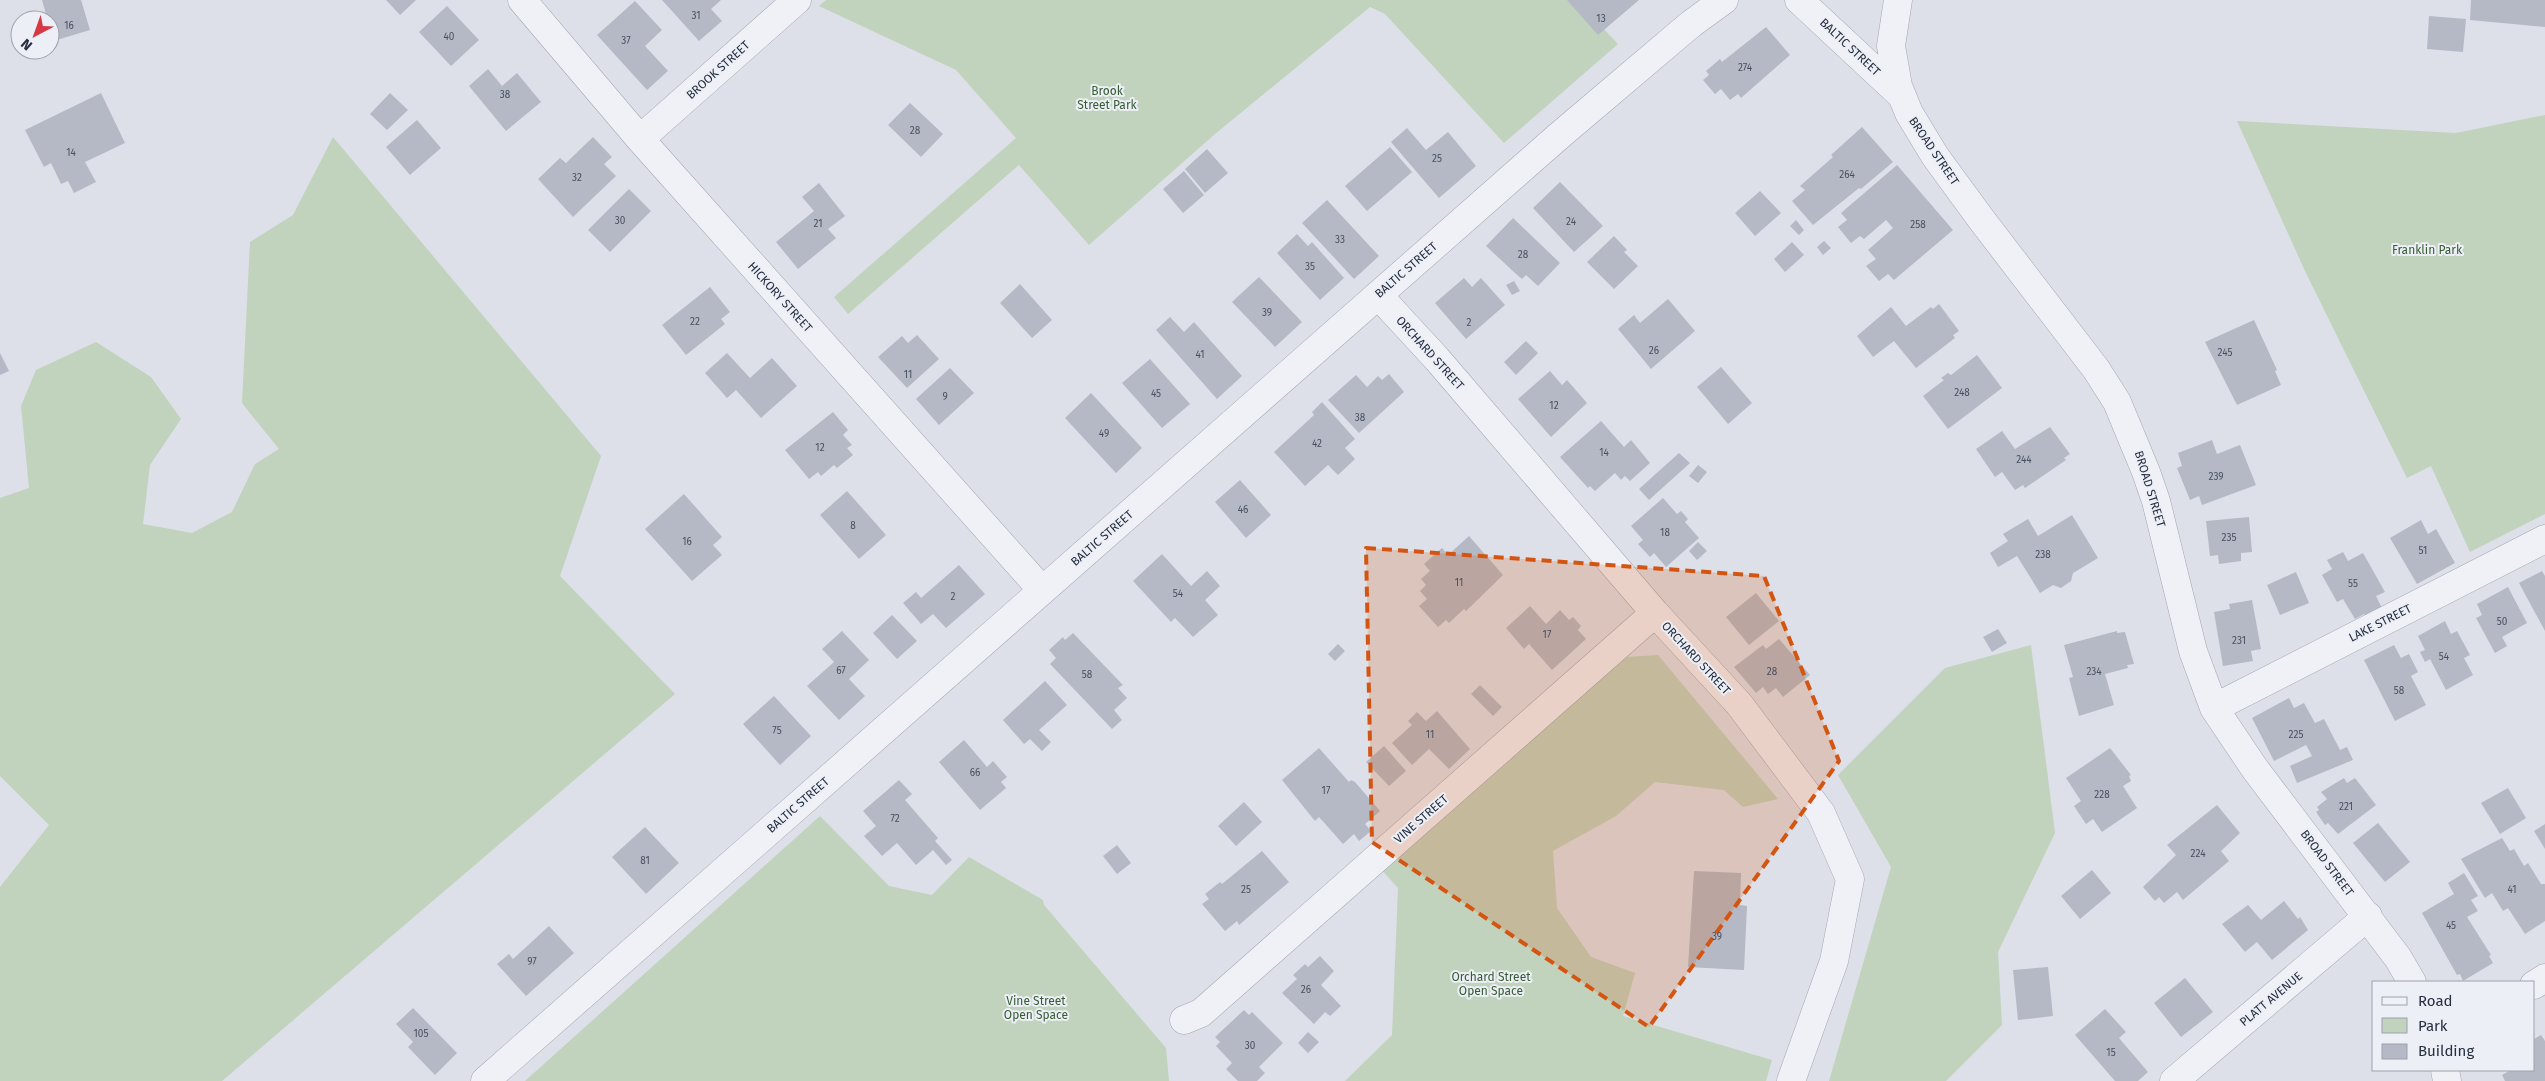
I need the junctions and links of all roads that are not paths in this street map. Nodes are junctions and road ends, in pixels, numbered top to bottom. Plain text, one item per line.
1 (522, 0) edge
2 (797, 0) edge
3 (1724, 0) edge
4 (1799, 0) edge
5 (1898, 0) edge
6 (1901, 95) junction
7 (640, 139) junction
8 (1378, 295) junction
9 (2545, 539) edge
10 (1042, 590) junction
11 (1656, 613) junction
12 (2214, 708) junction
13 (2368, 916) junction
14 (2411, 981) edge
15 (1184, 1020) dead end
16 (485, 1081) edge
17 (1791, 1081) edge
18 (2174, 1081) edge

1 - 7 street, HICKORY STREET
2 - 7 street, BROOK STREET
3 - 8 street, BALTIC STREET
4 - 6 street, BALTIC STREET
5 - 6 street, BROAD STREET
6 - 12 street, BROAD STREET
7 - 10 street, HICKORY STREET
8 - 10 street, BALTIC STREET
8 - 11 street, ORCHARD STREET
9 - 12 street, LAKE STREET
10 - 16 street, BALTIC STREET
11 - 15 street, VINE STREET
11 - 17 street, ORCHARD STREET
12 - 13 street, BROAD STREET
13 - 14 street, BROAD STREET
13 - 18 street, PLATT AVENUE

